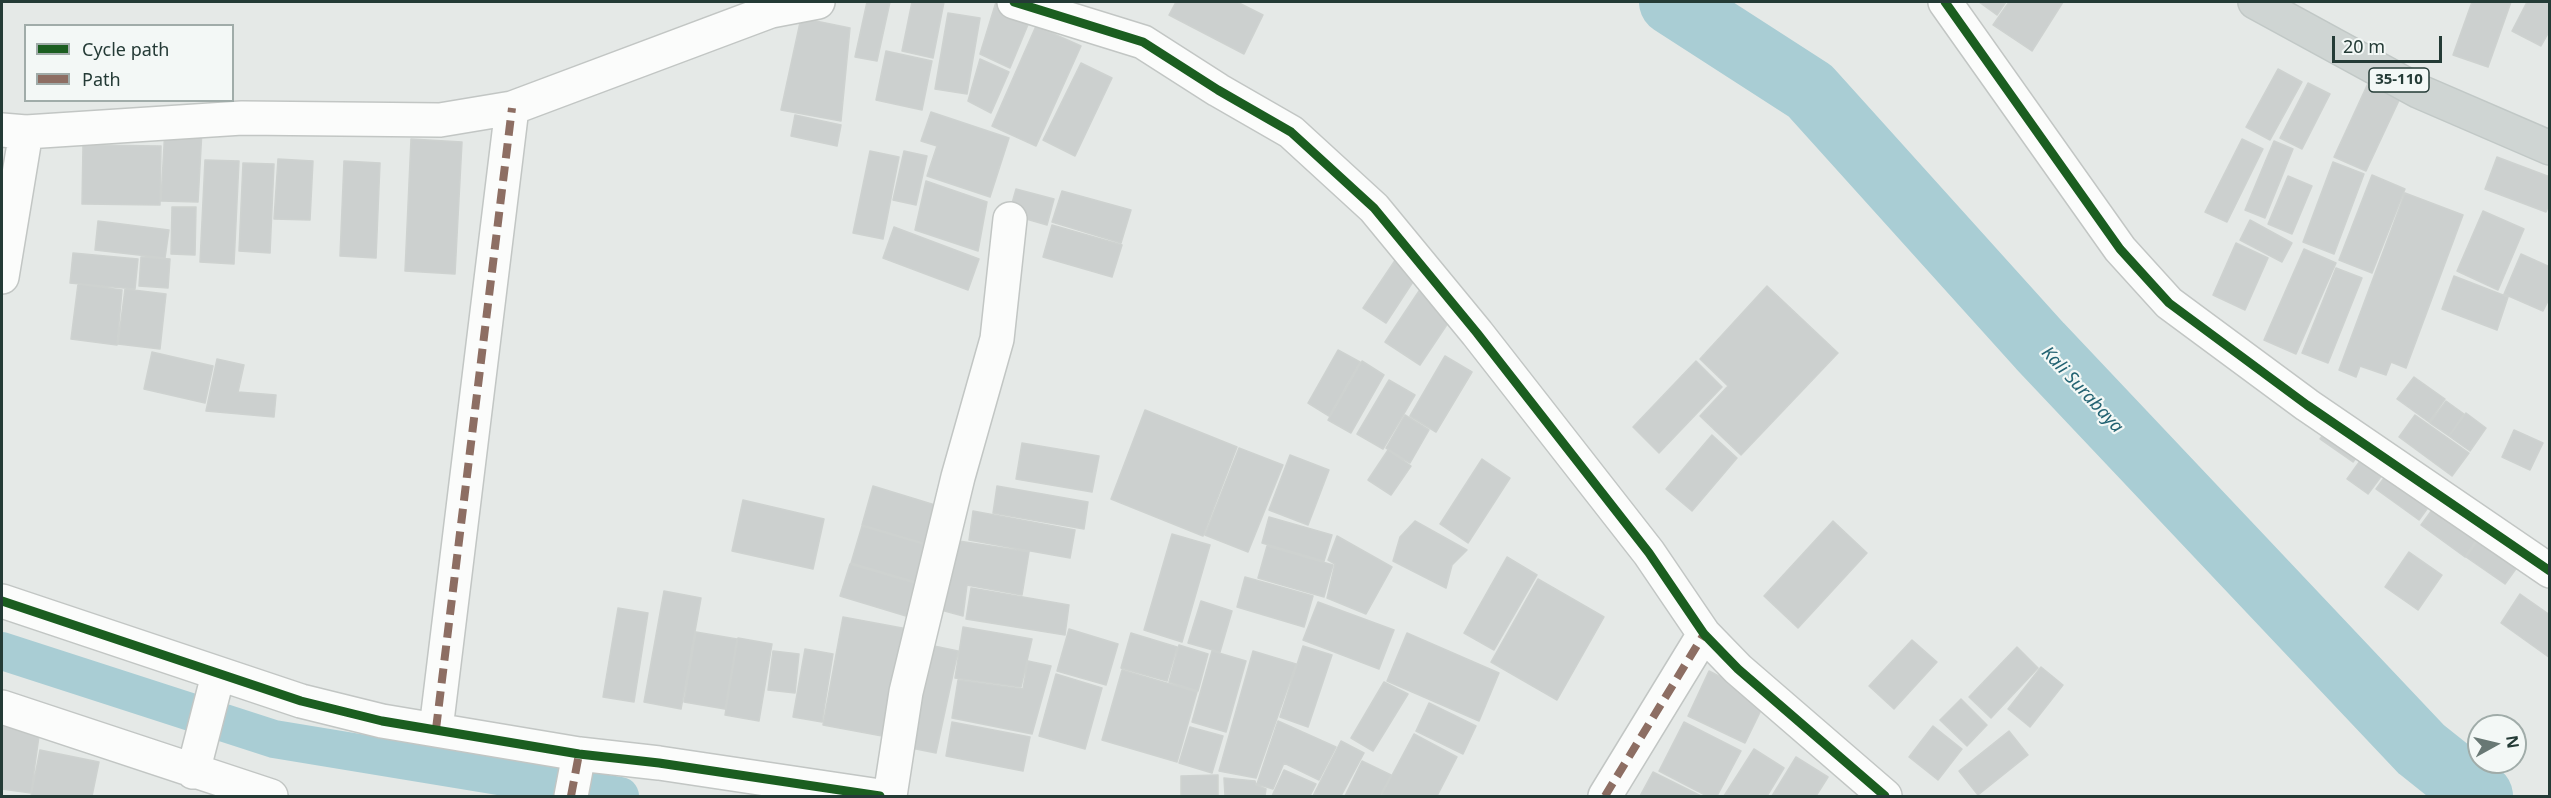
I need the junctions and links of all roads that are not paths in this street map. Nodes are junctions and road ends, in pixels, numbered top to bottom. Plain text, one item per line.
1 (818, 2) edge
2 (1014, 2) edge
3 (1945, 2) edge
4 (2255, 2) edge
5 (512, 108) junction
6 (14, 131) edge
7 (2550, 148) edge
8 (1010, 219) dead end
9 (2, 277) edge
10 (2550, 571) edge
11 (2, 601) edge
12 (1704, 634) junction
13 (217, 680) junction
14 (2, 707) edge
15 (436, 729) junction
16 (197, 758) junction
17 (575, 774) edge
18 (262, 796) edge
19 (880, 796) edge
20 (890, 796) edge
21 (1605, 796) edge
22 (1885, 796) edge

1 - 5 street
2 - 12 street
3 - 10 street
4 - 7 main road, 35-110
5 - 6 street
5 - 15 street
6 - 9 street
8 - 20 street
11 - 13 street
12 - 21 street
12 - 22 street
13 - 15 street
13 - 16 street
14 - 16 street
15 - 17 street
16 - 18 street
17 - 19 street

